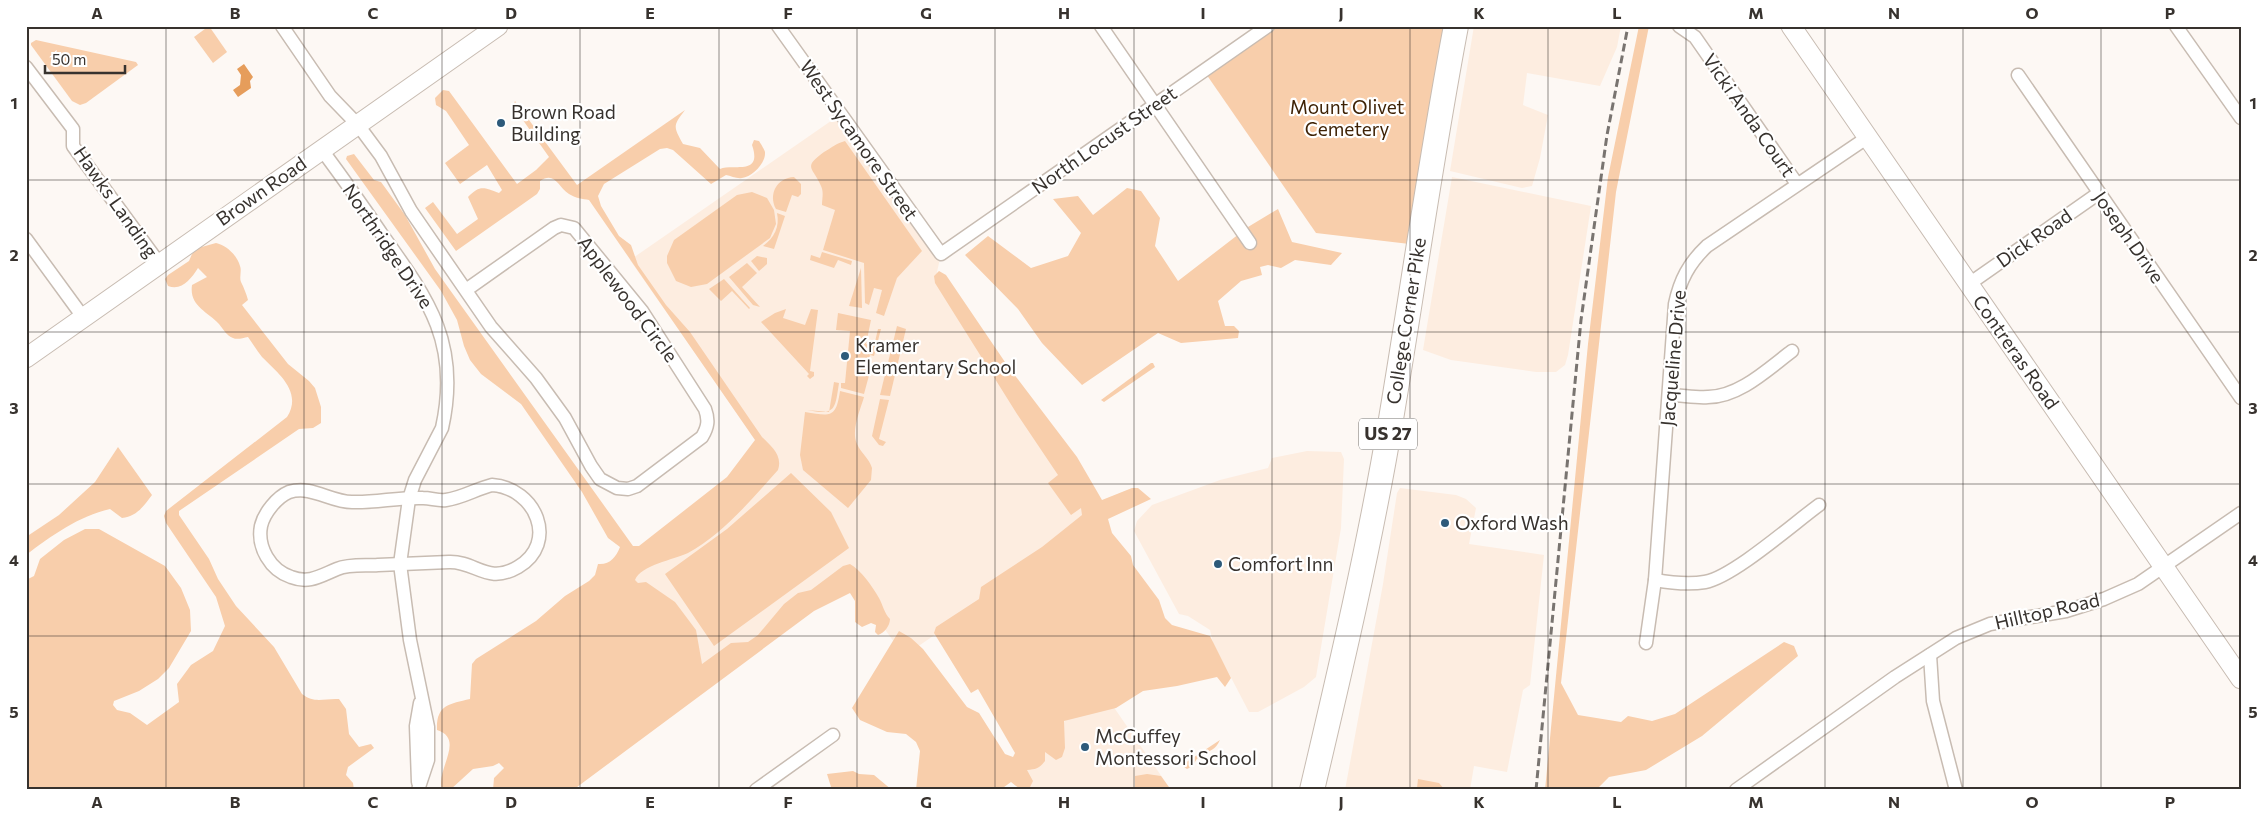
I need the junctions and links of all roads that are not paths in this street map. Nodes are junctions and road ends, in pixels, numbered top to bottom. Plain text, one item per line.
1 (282, 26) edge
2 (498, 26) edge
3 (1100, 26) edge
4 (1268, 26) edge
5 (1456, 26) edge
6 (1679, 26) edge
7 (1791, 26) edge
8 (2176, 26) edge
9 (780, 27) edge
10 (26, 66) edge
11 (2018, 75) dead end
12 (1155, 104) junction
13 (2241, 118) edge
14 (358, 125) junction
15 (1868, 137) junction
16 (322, 150) junction
17 (1797, 184) junction
18 (2099, 193) junction
19 (26, 239) edge
20 (1250, 243) dead end
21 (940, 254) joint
22 (159, 263) junction
23 (1969, 284) junction
24 (466, 290) junction
25 (83, 317) junction
26 (1792, 351) dead end
27 (26, 358) edge
28 (1669, 395) junction
29 (2241, 398) edge
30 (409, 499) junction
31 (1819, 505) dead end
32 (2241, 512) edge
33 (400, 564) junction
34 (2164, 566) junction
35 (1655, 580) junction
36 (1646, 643) dead end
37 (1930, 655) junction
38 (2241, 679) edge
39 (833, 735) dead end
40 (419, 788) edge
41 (756, 790) edge
42 (1312, 790) edge
43 (1736, 790) edge
44 (1956, 790) edge

1 - 14 street
2 - 14 street, Brown Road
3 - 12 street
4 - 12 street, North Locust Street
5 - 42 highway, College Corner Pike / US 27
6 - 17 street, Vicki Anda Court
7 - 15 street, Contreras Road
8 - 13 street
9 - 21 street, West Sycamore Street
10 - 22 street, Hawks Landing
11 - 18 street, Joseph Drive
12 - 20 street
12 - 21 street, North Locust Street
14 - 16 street, Brown Road
14 - 24 street, Applewood Circle
15 - 17 street, Jacqueline Drive
15 - 23 street, Contreras Road
16 - 22 street, Brown Road
16 - 30 street, Northridge Drive
17 - 28 street, Jacqueline Drive
18 - 23 street, Dick Road
18 - 29 street, Joseph Drive
19 - 25 street
22 - 25 street, Brown Road
23 - 34 street, Contreras Road
24 - 24 street, Applewood Circle
25 - 27 street, Brown Road
26 - 28 street
28 - 35 street, Jacqueline Drive
30 - 33 street, Northridge Drive
30 - 33 street
30 - 33 street
31 - 35 street
32 - 34 street, Hilltop Road
33 - 40 street, Northridge Drive
34 - 37 street, Hilltop Road
34 - 38 street, Contreras Road
35 - 36 street, Jacqueline Drive
37 - 43 street, Hilltop Road
37 - 44 street
39 - 41 street

